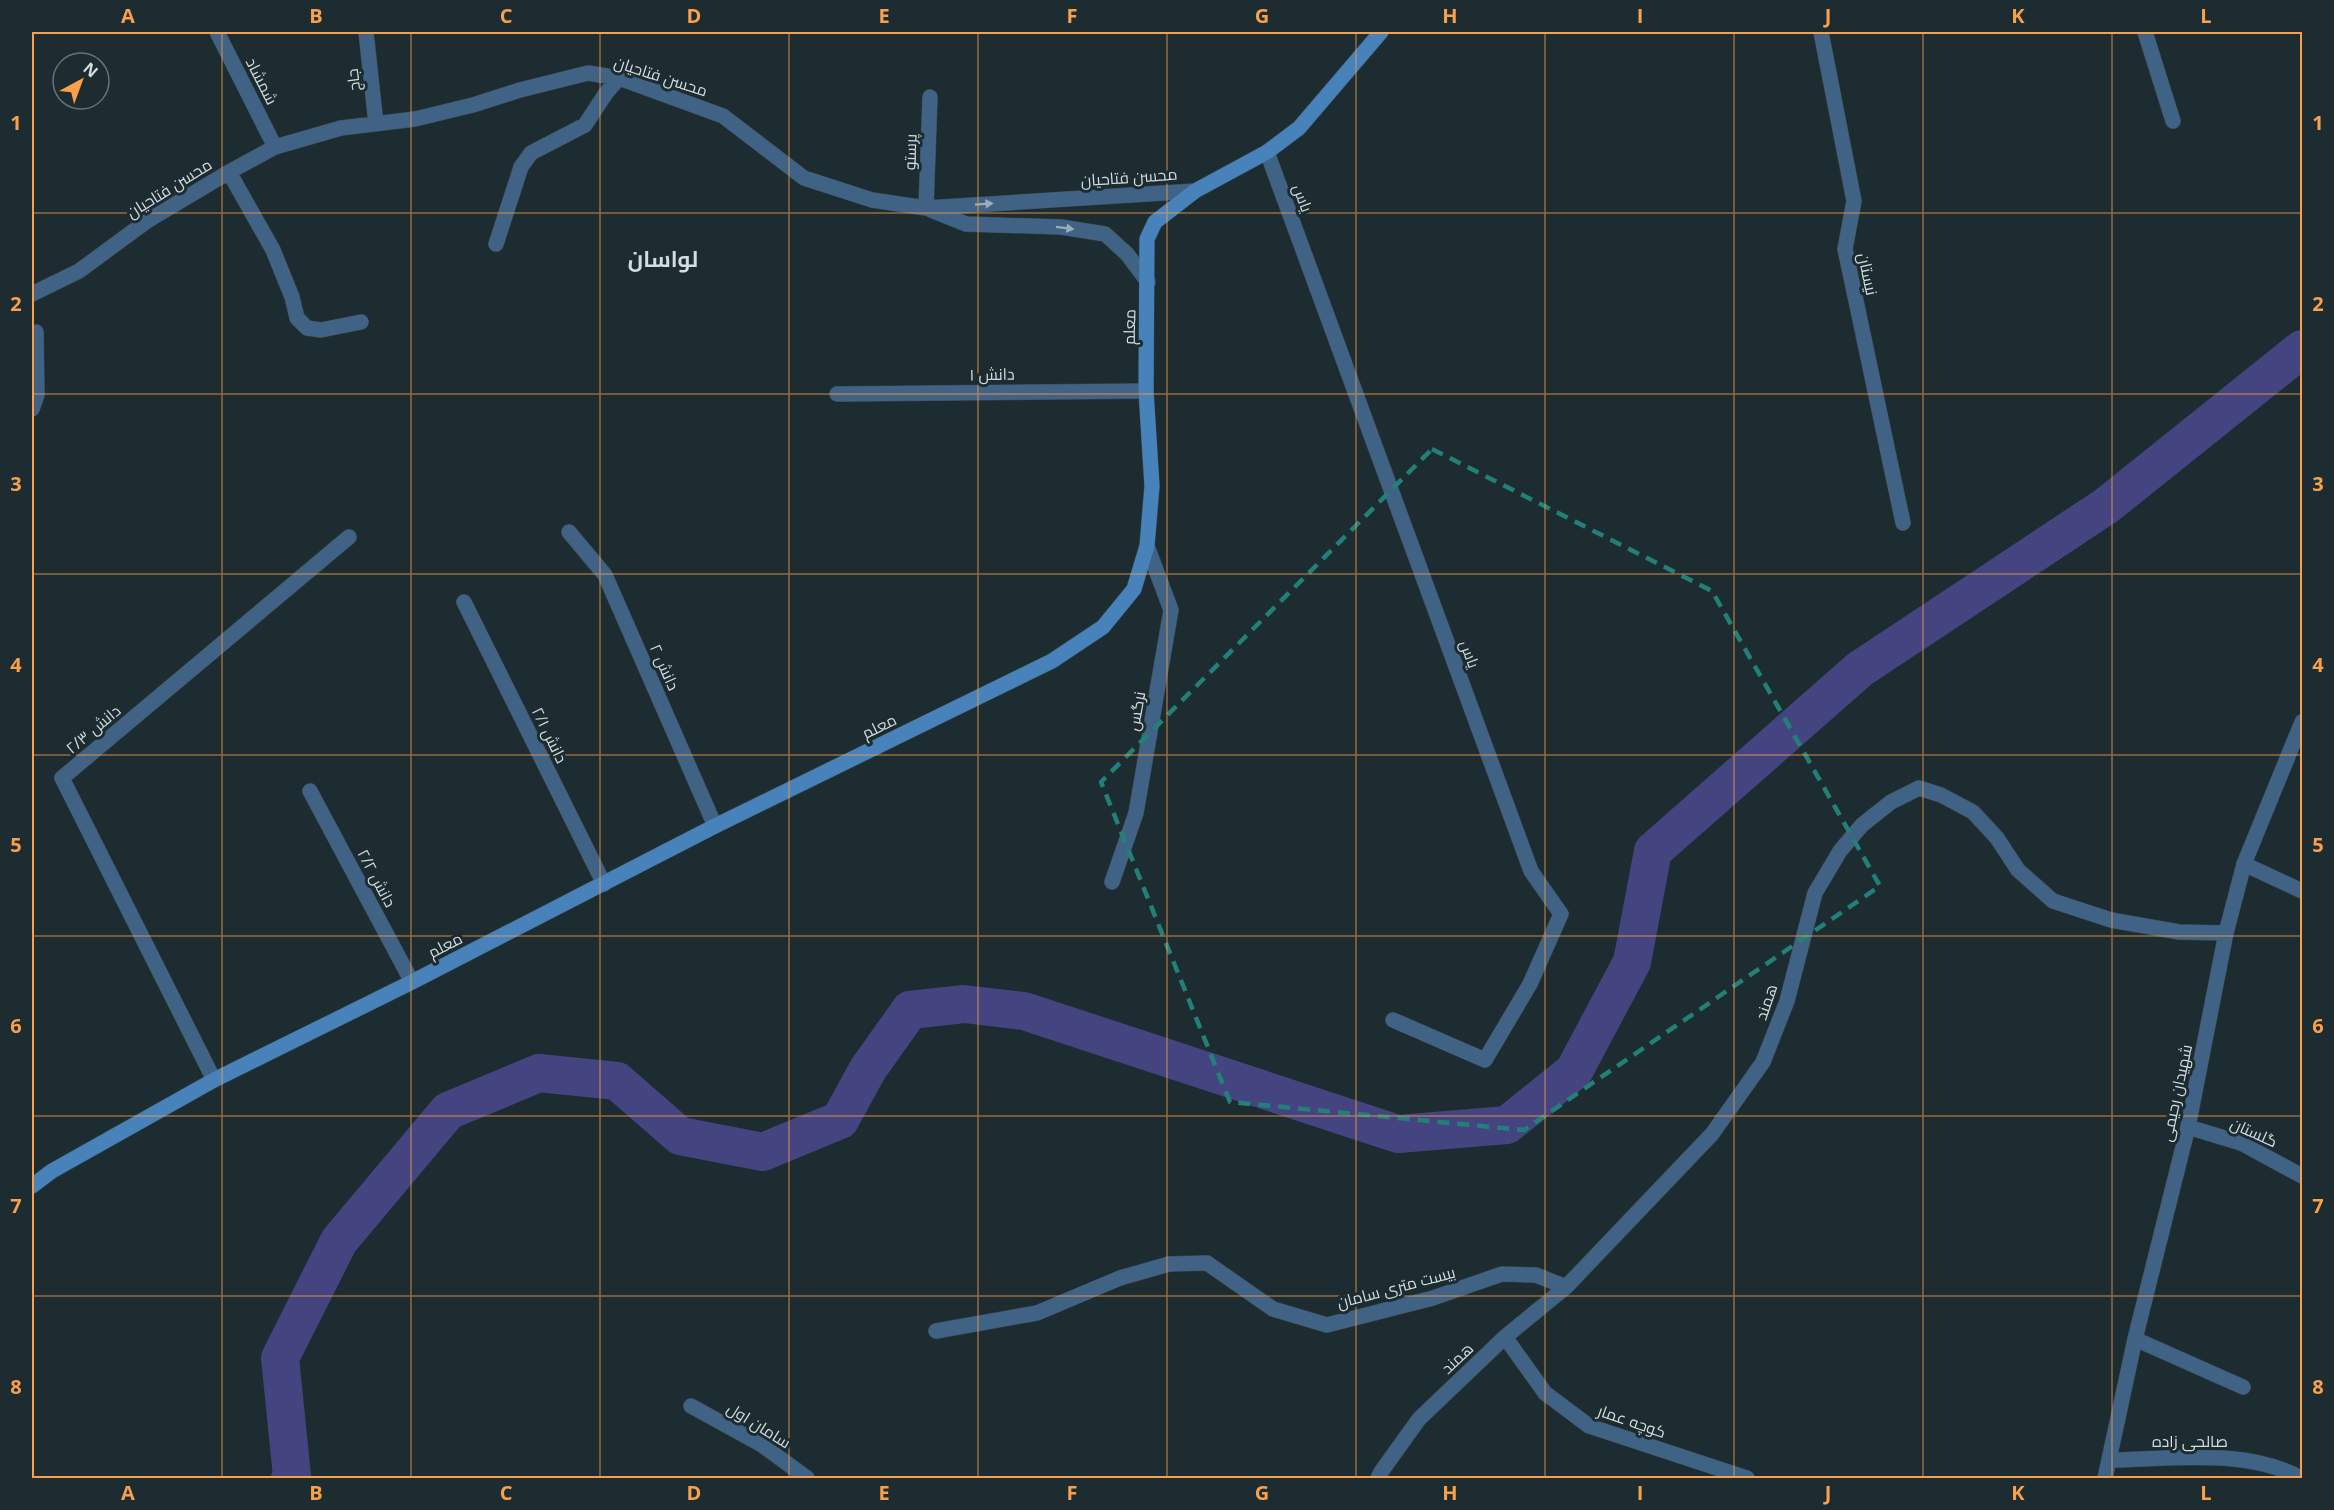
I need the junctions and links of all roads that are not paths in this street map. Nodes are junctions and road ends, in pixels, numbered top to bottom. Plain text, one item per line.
1 (217, 32) edge
2 (366, 32) edge
3 (1381, 32) edge
4 (1821, 32) edge
5 (2145, 32) edge
6 (619, 78) junction
7 (930, 98) dead end
8 (2173, 121) dead end
9 (376, 124) junction
10 (275, 147) junction
11 (1267, 152) junction
12 (229, 172) junction
13 (1195, 191) junction
14 (926, 208) junction
15 (496, 244) dead end
16 (1148, 282) junction
17 (32, 294) edge
18 (361, 322) dead end
19 (36, 332) dead end
20 (1146, 391) junction
21 (837, 394) dead end
22 (32, 410) edge
23 (1903, 523) dead end
24 (569, 532) dead end
25 (349, 537) dead end
26 (1147, 546) junction
27 (464, 602) dead end
28 (2302, 722) edge
29 (310, 791) dead end
30 (715, 826) junction
31 (2244, 864) junction
32 (1112, 882) dead end
33 (604, 884) junction
34 (2302, 891) edge
35 (2226, 933) junction
36 (412, 982) junction
37 (1393, 1020) dead end
38 (214, 1080) junction
39 (2188, 1127) junction
40 (2302, 1176) edge
41 (32, 1186) edge
42 (1566, 1287) junction
43 (936, 1331) dead end
44 (1505, 1337) junction
45 (2135, 1339) junction
46 (2243, 1387) dead end
47 (691, 1406) dead end
48 (2110, 1460) junction
49 (807, 1479) edge
50 (1378, 1479) edge
51 (1747, 1479) edge
52 (2105, 1479) edge
53 (2301, 1479) edge

1 - 10 street, شمشاد
2 - 9 street, جاج
3 - 11 main road, معلم
4 - 23 street, نیستان
5 - 8 street
6 - 9 street, محسن فتاحیان
6 - 14 street, محسن فتاحیان
6 - 15 street
7 - 14 street, پرستو
9 - 10 street, محسن فتاحیان
10 - 12 street, محسن فتاحیان
11 - 13 main road, معلم
11 - 37 street, یاس
12 - 17 street, محسن فتاحیان
12 - 18 street
14 -> 13 street, محسن فتاحیان
13 - 16 main road, معلم
14 -> 16 street
16 - 20 main road, معلم
19 - 22 street
20 - 21 street, دانش ۱
20 - 26 main road, معلم
24 - 30 street, دانش ۲
25 - 38 street, دانش ۲/۳
26 - 30 main road, معلم
26 - 32 street, نرگس
27 - 33 street, دانش ۲/۱
28 - 31 street, شهیدان رحیمی
29 - 36 street, دانش ۲/۲
30 - 33 main road, معلم
31 - 34 street
31 - 35 street, شهیدان رحیمی
33 - 36 main road, معلم
35 - 39 street, شهیدان رحیمی
35 - 42 street, همند
36 - 38 main road, معلم
38 - 41 main road, معلم
39 - 40 street, گلستان
39 - 45 street, شهیدان رحیمی
42 - 43 street, بیست متری سامان
42 - 44 street, همند
44 - 50 street, همند
44 - 51 street, کوچه عمار
45 - 46 street
45 - 48 street, شهیدان رحیمی
47 - 49 street, سامان اول
48 - 52 street, شهیدان رحیمی
48 - 53 street, صالحی زاده

